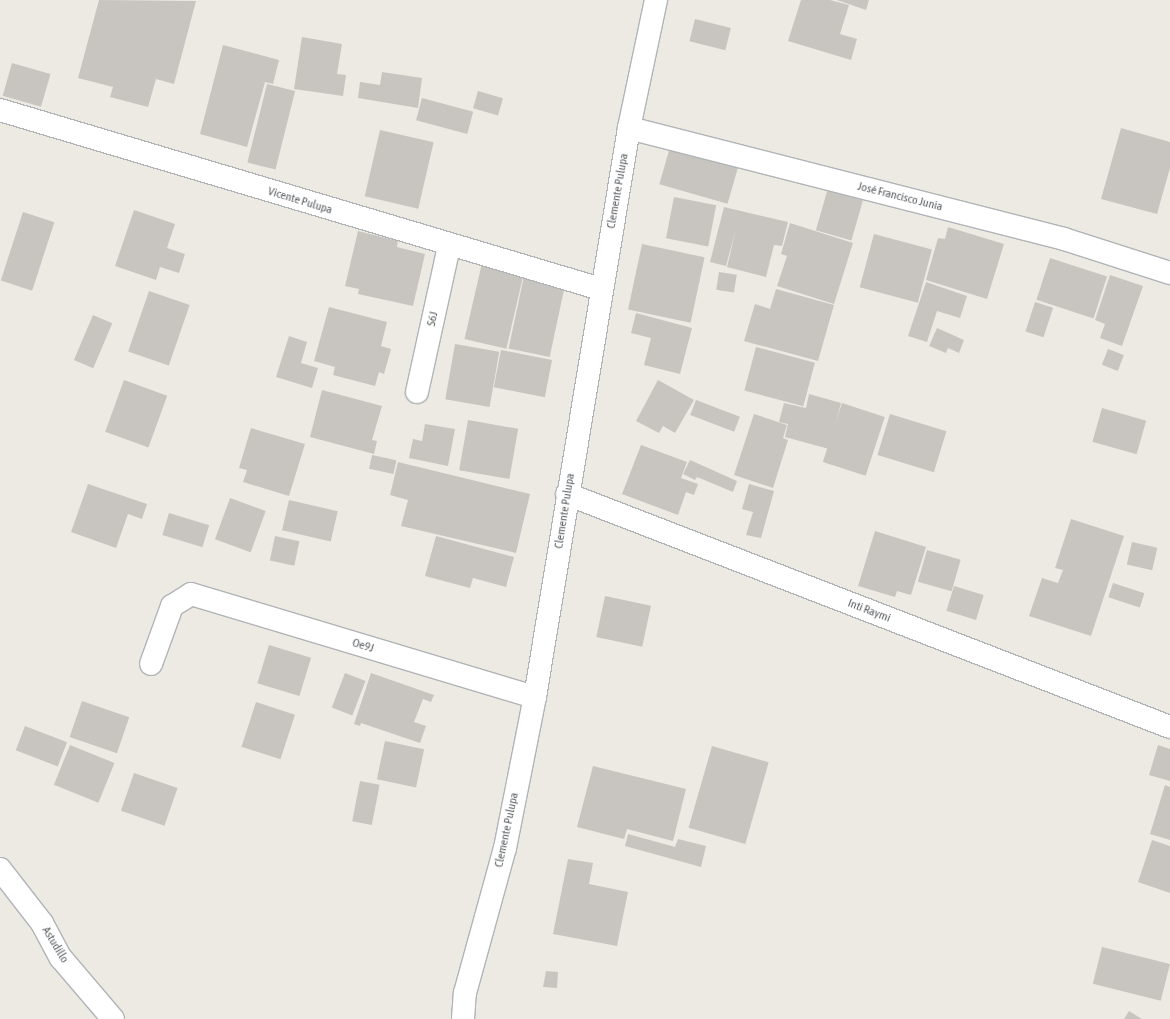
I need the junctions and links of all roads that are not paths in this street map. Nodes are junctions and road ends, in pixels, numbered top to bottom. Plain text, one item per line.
1 (656, 0) edge
2 (0, 110) edge
3 (629, 128) junction
4 (449, 246) junction
5 (1170, 273) edge
6 (601, 289) junction
7 (417, 392) dead end
8 (567, 494) junction
9 (151, 664) dead end
10 (535, 697) junction
11 (1170, 727) edge
12 (0, 869) edge
13 (113, 1019) edge
14 (463, 1019) edge

1 - 3 street, Clemente Pulupa
2 - 4 street, Vicente Pulupa
3 - 5 street, José Francisco Junia
3 - 6 street, Clemente Pulupa
4 - 6 street, Vicente Pulupa
4 - 7 street, S6J
6 - 8 street, Clemente Pulupa
8 - 10 street, Clemente Pulupa
8 - 11 street, Inti Raymi
9 - 10 street, Oe9J
10 - 14 street, Clemente Pulupa
12 - 13 street, Astudillo

